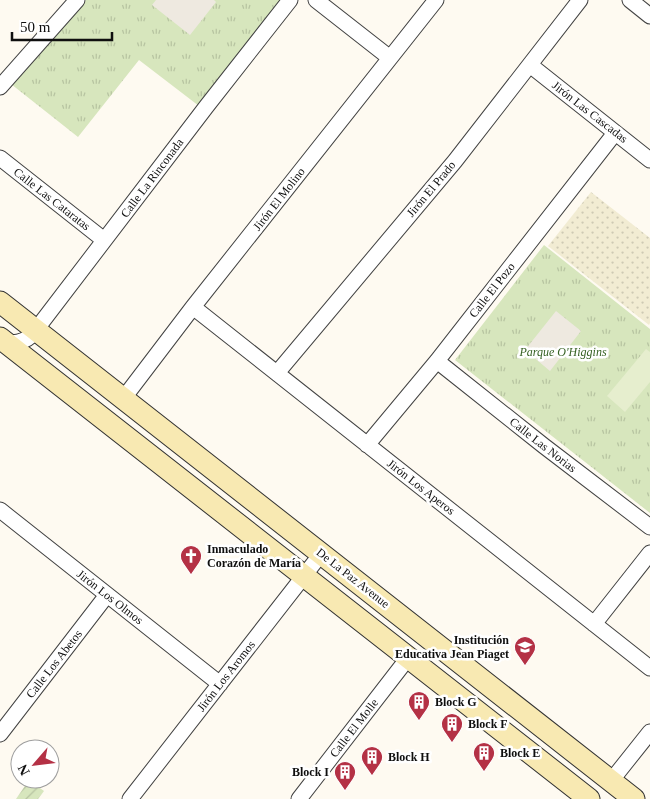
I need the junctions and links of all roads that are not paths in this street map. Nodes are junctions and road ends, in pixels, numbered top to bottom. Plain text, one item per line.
1 (77, 0) edge
2 (290, 0) edge
3 (316, 0) edge
4 (436, 0) edge
5 (580, 0) edge
6 (630, 0) edge
7 (650, 16) edge
8 (390, 58) junction
9 (530, 65) junction
10 (0, 87) edge
11 (615, 133) junction
12 (0, 158) edge
13 (650, 160) edge
14 (104, 240) junction
15 (1, 307) edge
16 (193, 307) junction
17 (35, 330) junction
18 (3, 340) edge
19 (437, 361) junction
20 (277, 373) junction
21 (123, 398) junction
22 (367, 445) junction
23 (2, 515) edge
24 (650, 527) edge
25 (650, 553) edge
26 (321, 554) junction
27 (304, 576) junction
28 (107, 595) junction
29 (594, 624) junction
30 (408, 658) junction
31 (650, 668) edge
32 (220, 684) junction
33 (650, 732) edge
34 (0, 734) edge
35 (611, 781) junction
36 (130, 799) edge
37 (299, 799) edge
38 (589, 799) edge
39 (634, 799) edge

1 - 10 street
2 - 14 street, Calle La Rinconada
3 - 8 street
4 - 8 street, Jirón El Molino
5 - 9 street, Jirón El Prado
6 - 7 street
8 - 16 street, Jirón El Molino
9 - 11 street, Jirón Las Cascadas
9 - 20 street, Jirón El Prado
11 - 13 street, Jirón Las Cascadas
11 - 19 street, Calle El Pozo
12 - 14 street, Calle Las Cataratas
14 - 17 street, Calle La Rinconada
15 - 17 street, De La Paz Avenue
16 - 20 street, Jirón Los Aperos
16 - 21 street, Jirón El Molino
17 - 18 street, Calle La Rinconada
17 - 21 street, De La Paz Avenue
18 - 27 street
19 - 22 street, Calle El Pozo
19 - 24 street, Calle Las Norias
20 - 22 street, Jirón Los Aperos
21 - 26 street, De La Paz Avenue
22 - 29 street, Jirón Los Aperos
23 - 28 street, Jirón Los Olmos
25 - 29 street
26 - 27 street, Jirón Los Aromos
26 - 35 street, De La Paz Avenue
27 - 30 street
27 - 32 street, Jirón Los Aromos
28 - 32 street, Jirón Los Olmos
28 - 34 street, Calle Los Abetos
29 - 31 street, Jirón Los Aperos
30 - 37 street, Calle El Molle
30 - 38 street
32 - 36 street, Jirón Los Aromos
33 - 35 street
35 - 39 street, De La Paz Avenue

